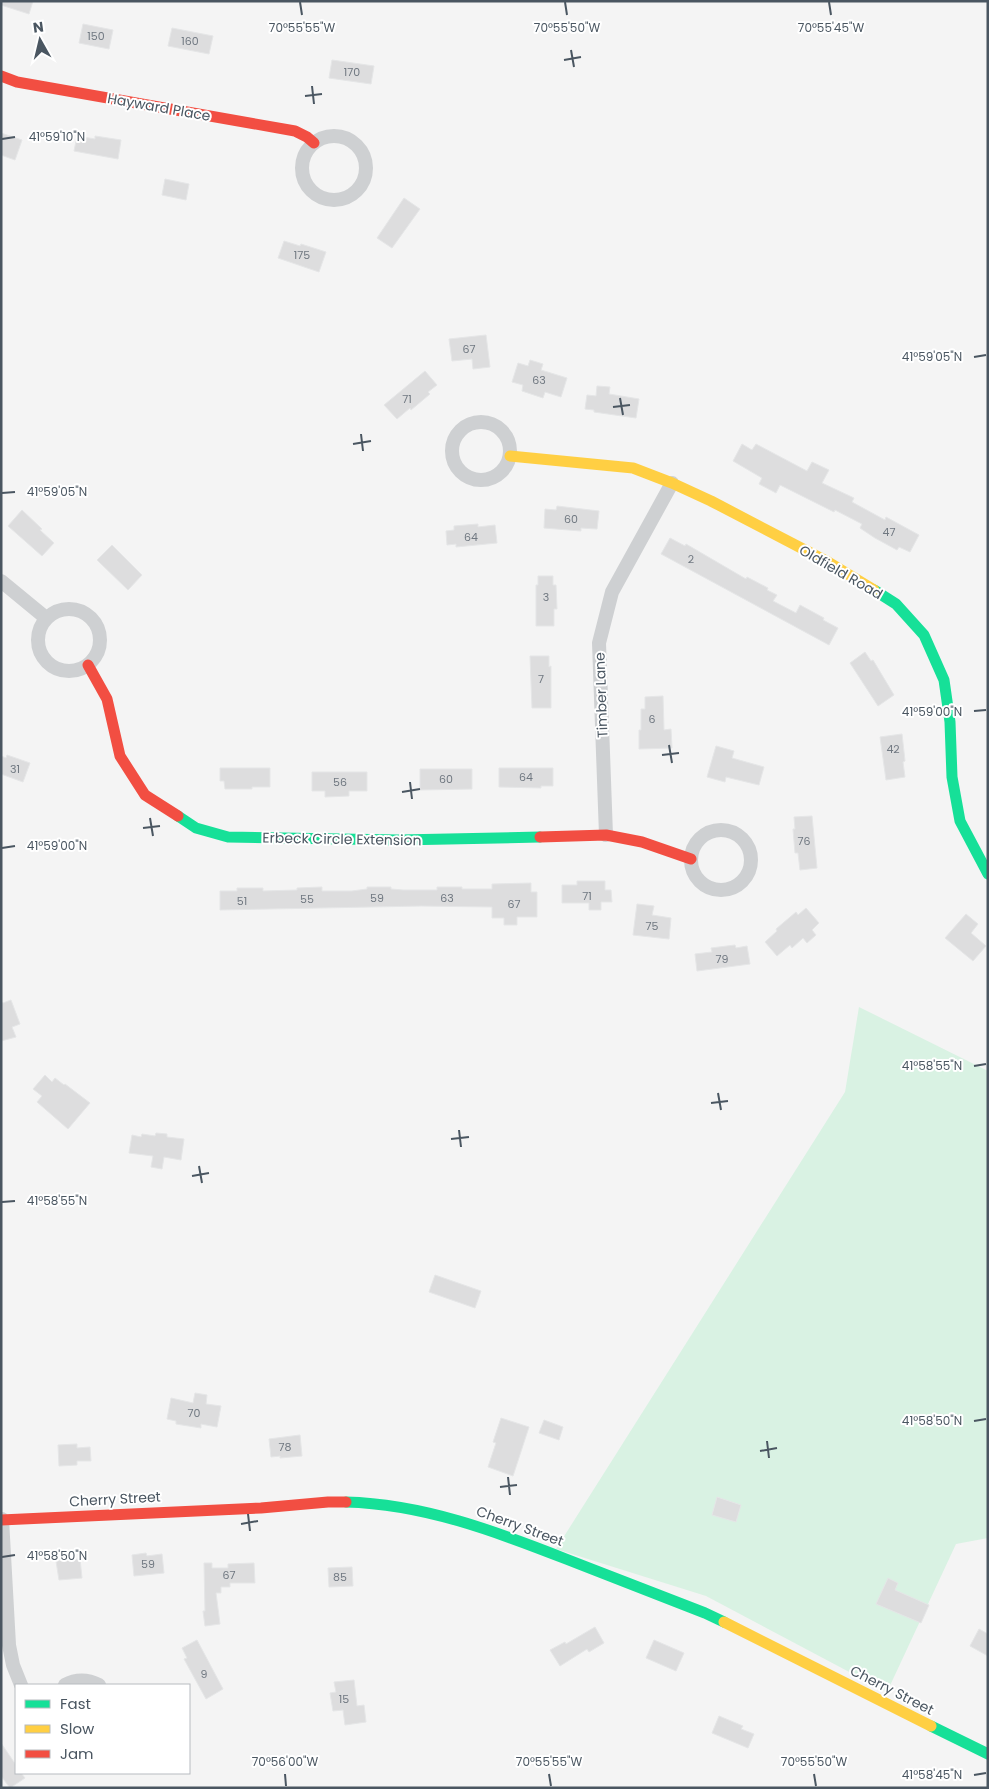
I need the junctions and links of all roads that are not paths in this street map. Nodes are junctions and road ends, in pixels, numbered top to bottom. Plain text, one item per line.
1 (1, 76) edge
2 (314, 143) junction
3 (510, 456) junction
4 (672, 483) junction
5 (1, 581) edge
6 (46, 618) junction
7 (88, 665) junction
8 (606, 835) junction
9 (691, 859) junction
10 (988, 874) edge
11 (2, 1520) edge
12 (21, 1684) edge
13 (67, 1684) edge
14 (95, 1684) edge
15 (988, 1754) edge

1 - 2 street, Hayward Place
2 - 2 street
3 - 3 street
3 - 4 street, Oldfield Road
4 - 8 street, Timber Lane
4 - 10 street, Oldfield Road
5 - 6 street
6 - 7 street
6 - 7 street
7 - 8 street, Erbeck Circle Extension
8 - 9 street, Erbeck Circle Extension
9 - 9 street
11 - 12 street
11 - 15 street, Cherry Street
13 - 14 street

